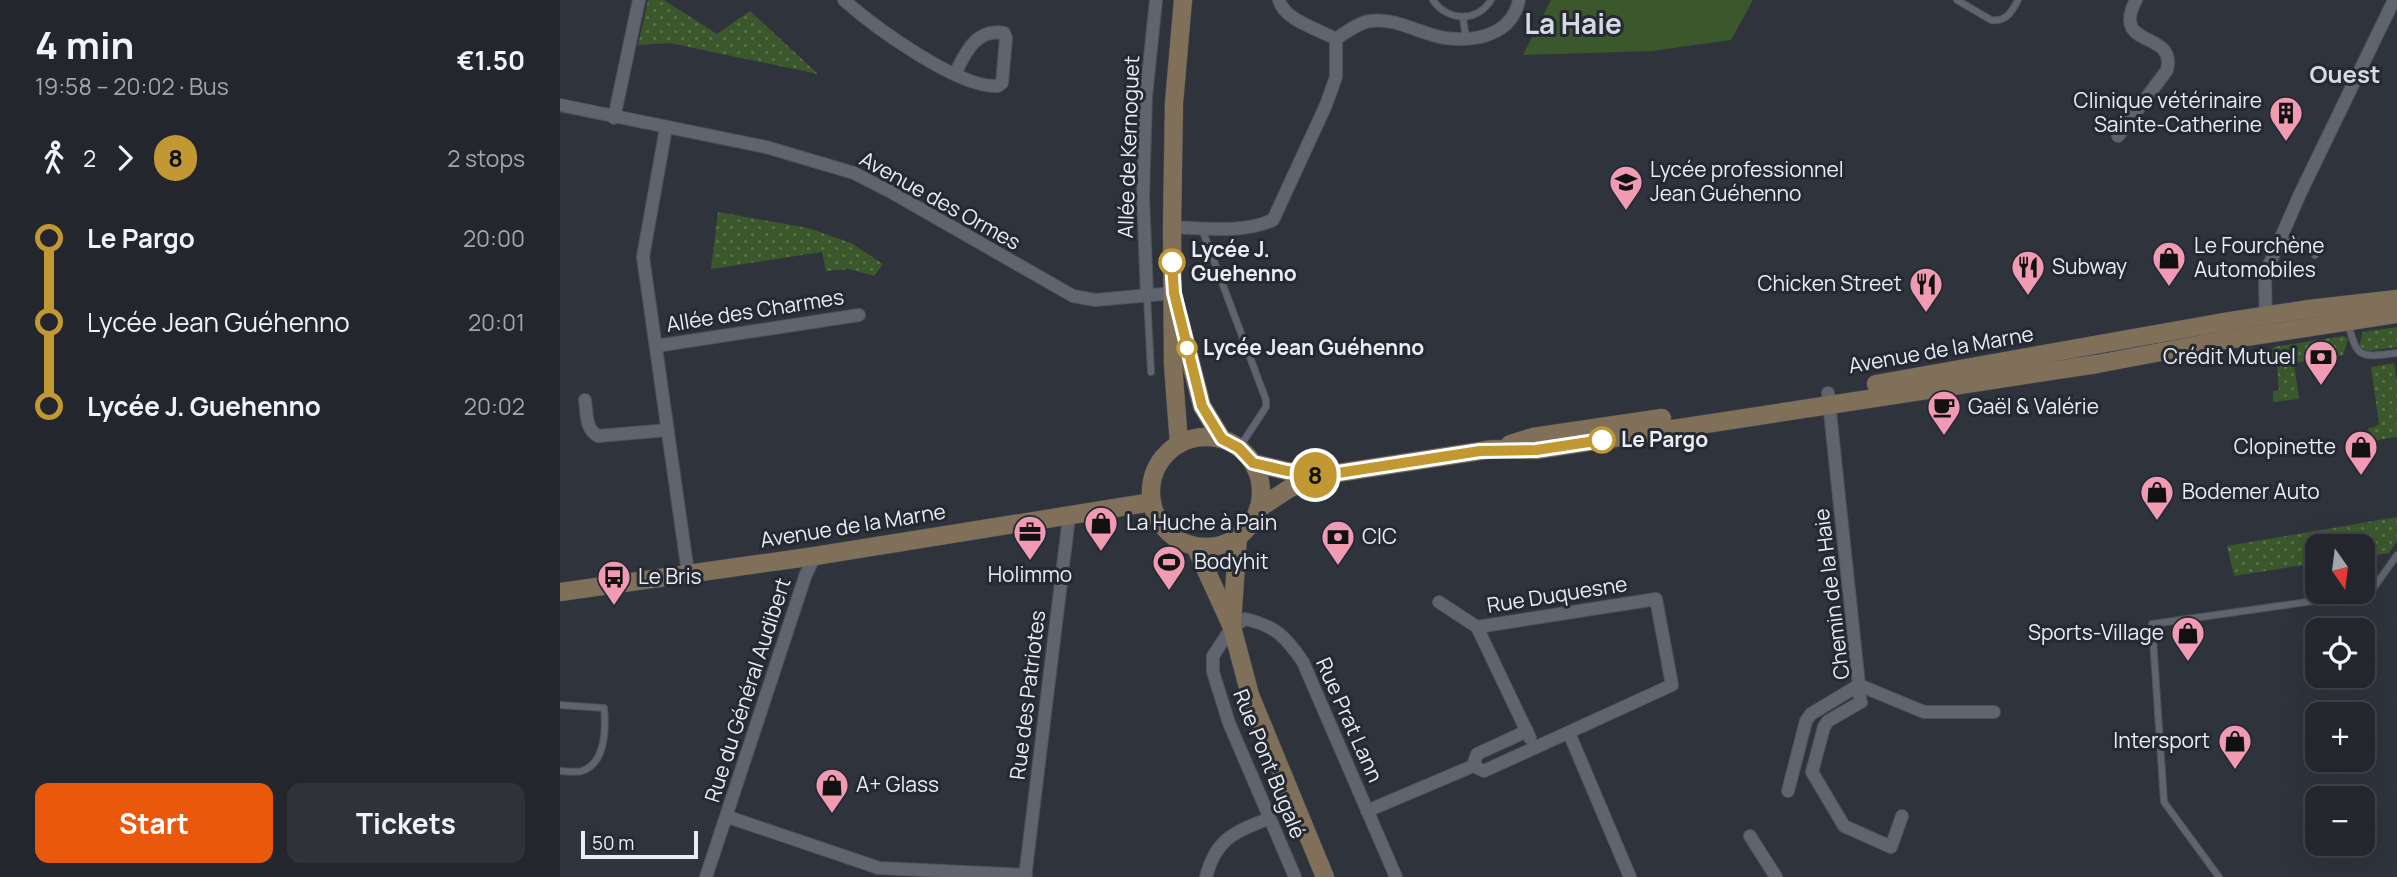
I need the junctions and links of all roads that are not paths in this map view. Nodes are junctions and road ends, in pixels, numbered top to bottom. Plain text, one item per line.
1 (639, 0) edge
2 (844, 0) edge
3 (1156, 0) edge
4 (1183, 0) edge
5 (1279, 0) edge
6 (1433, 0) edge
7 (1491, 0) edge
8 (1519, 0) edge
9 (1957, 0) edge
10 (2018, 0) edge
11 (2136, 0) edge
12 (2394, 0) edge
13 (1462, 18) junction
14 (1466, 38) junction
15 (1336, 39) junction
16 (955, 74) junction
17 (560, 105) edge
18 (614, 118) junction
19 (666, 128) junction
20 (2118, 136) dead end
21 (1172, 228) junction
22 (1202, 229) junction
23 (2279, 242) junction
24 (2315, 254) dead end
25 (1174, 293) junction
26 (1147, 296) junction
27 (2397, 299) edge
28 (2397, 314) edge
29 (859, 315) dead end
30 (2348, 321) junction
31 (2266, 325) junction
32 (656, 346) junction
33 (2397, 353) edge
34 (1151, 372) dead end
35 (1829, 398) junction
36 (584, 400) dead end
37 (668, 430) junction
38 (1222, 439) junction
39 (1179, 444) junction
40 (1239, 448) junction
41 (1253, 463) junction
42 (1325, 475) junction
43 (1152, 502) junction
44 (1258, 509) junction
45 (1069, 517) junction
46 (1238, 536) junction
47 (1195, 546) junction
48 (2397, 555) edge
49 (815, 556) junction
50 (688, 573) junction
51 (560, 592) edge
52 (1440, 602) dead end
53 (1232, 626) junction
54 (1478, 627) junction
55 (1858, 686) junction
56 (560, 705) edge
57 (1994, 712) dead end
58 (1527, 731) junction
59 (1569, 733) junction
60 (1534, 748) junction
61 (1473, 766) junction
62 (560, 771) edge
63 (1788, 791) dead end
64 (1367, 811) junction
65 (1902, 816) dead end
66 (727, 817) junction
67 (1270, 818) junction
68 (1750, 836) dead end
69 (1026, 876) edge
70 (706, 877) edge
71 (1206, 877) edge
72 (1295, 877) edge
73 (1325, 877) edge
74 (1396, 877) edge
75 (1630, 877) edge
76 (1776, 877) edge
77 (2218, 877) edge

1 - 18 street
2 - 16 street
3 - 26 street, Allée de Kernoguet
4 - 21 main road
5 - 15 street
6 - 13 lane
7 - 13 lane
8 - 14 street
9 - 10 lane
11 - 20 street
12 - 23 street
13 - 14 lane
14 - 15 street
15 - 22 street
16 - 16 street
17 - 18 street, Avenue des Ormes
18 - 19 street, Avenue des Ormes
19 - 26 street, Avenue des Ormes
19 - 32 street
21 - 22 street
21 - 25 main road
22 - 40 lane
23 - 24 lane
23 - 31 street
25 - 26 street, Avenue des Ormes
25 - 38 main road
25 - 39 main road
26 - 34 lane
27 - 31 main road, Avenue de la Marne
28 - 30 main road, Avenue de la Marne
29 - 32 street, Allée des Charmes
30 - 31 main road, Avenue de la Marne
30 - 33 lane
31 - 35 main road, Avenue de la Marne
32 - 37 street
35 - 42 main road, Avenue de la Marne
35 - 55 street, Chemin de la Haie
36 - 37 street
37 - 50 street
38 - 39 main road
38 - 40 main road
39 - 43 main road
40 - 41 main road
41 - 42 main road, Avenue de la Marne
41 - 44 main road
42 - 44 main road, Avenue de la Marne
43 - 45 main road, Avenue de la Marne
43 - 47 main road
44 - 46 main road
45 - 49 main road, Avenue de la Marne
45 - 69 street, Rue des Patriotes
46 - 47 main road
46 - 53 main road
47 - 53 main road
48 - 77 lane
49 - 50 main road, Avenue de la Marne
49 - 66 street, Rue du Général Audibert
50 - 51 main road, Avenue de la Marne
52 - 54 street
53 - 64 street, Rue Prat Lann
53 - 67 street, Rue Pont Bugalé
53 - 73 main road
54 - 58 street
54 - 59 street, Rue Duquesne
55 - 57 street, Chemin de la Haie
55 - 63 street
55 - 65 street
56 - 62 lane
58 - 60 street
58 - 61 street
59 - 60 street, Rue Duquesne
59 - 75 street
60 - 61 street, Rue Duquesne
61 - 64 street
64 - 74 street, Rue Prat Lann
66 - 69 street
66 - 70 street, Rue du Général Audibert
67 - 71 street
67 - 72 street, Rue Pont Bugalé
68 - 76 street

